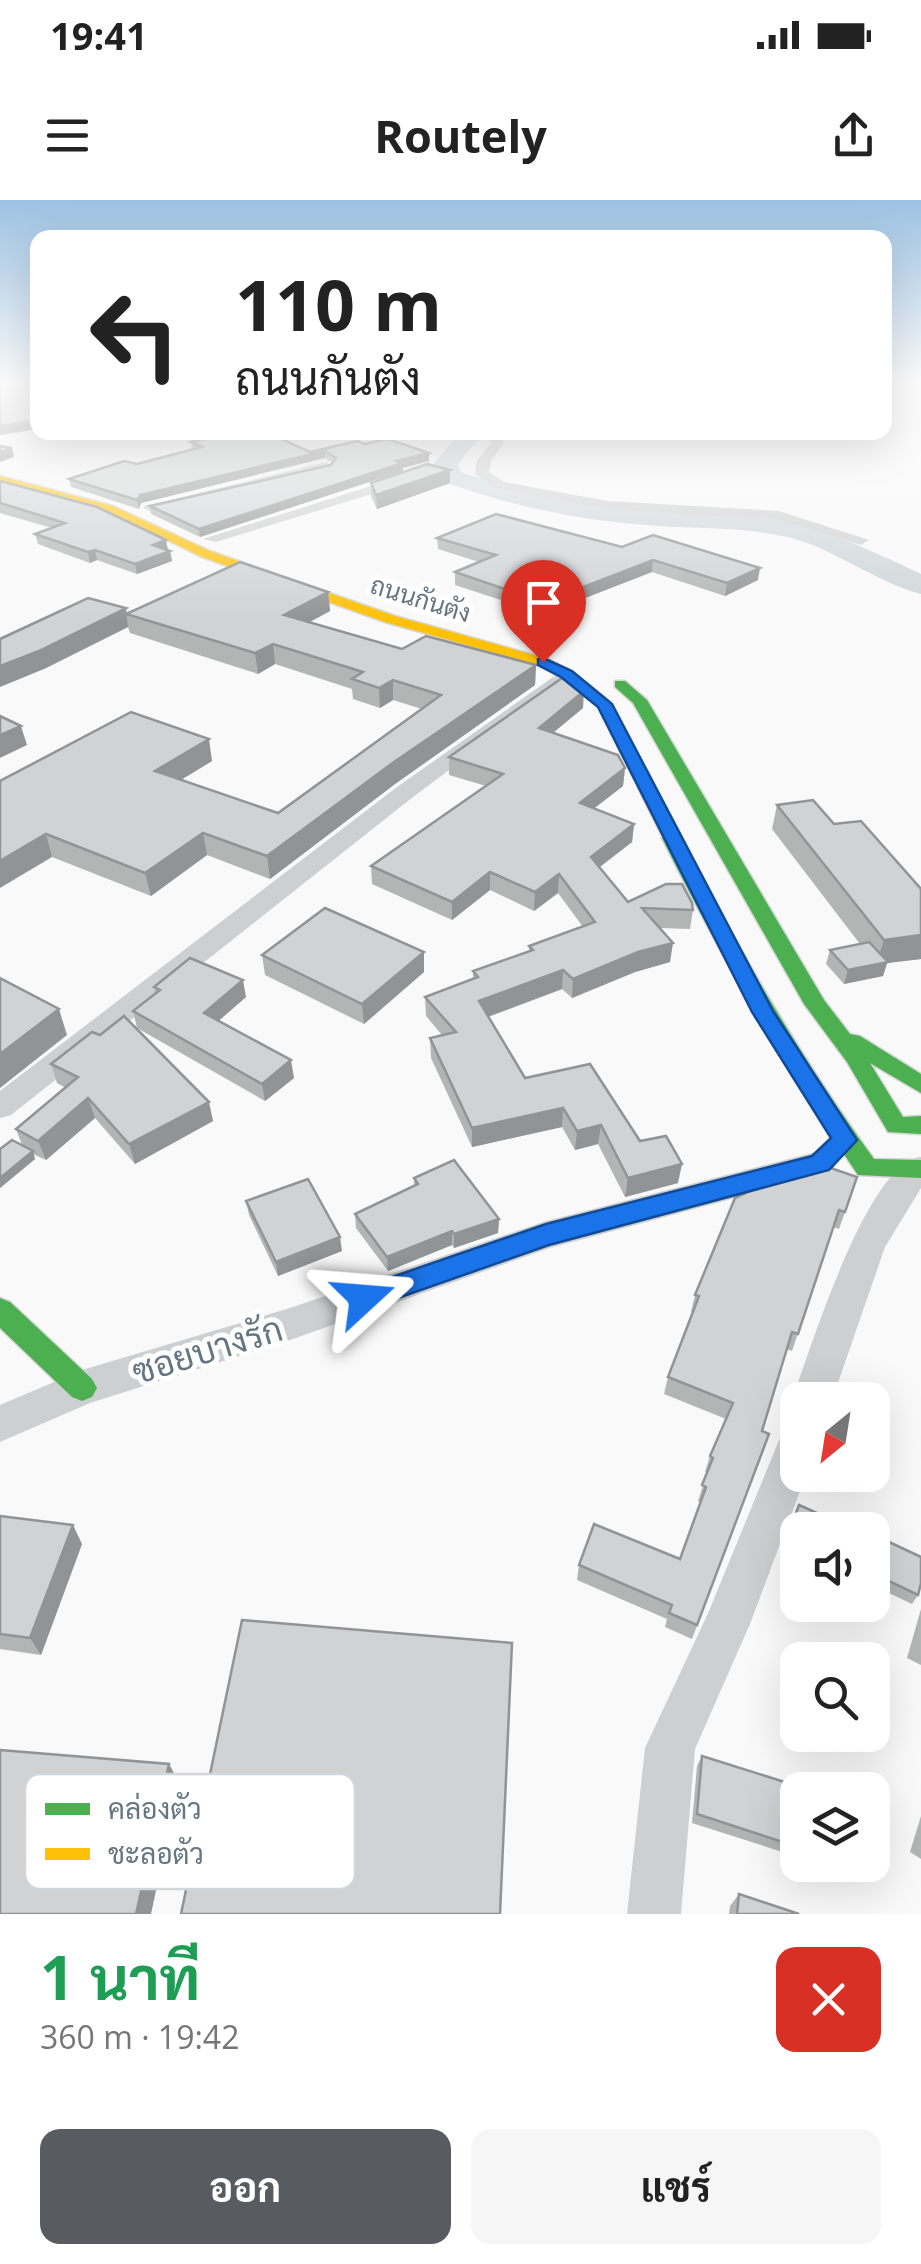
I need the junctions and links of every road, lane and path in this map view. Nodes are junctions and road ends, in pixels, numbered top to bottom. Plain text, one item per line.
1 (484, 463) edge
2 (326, 466) edge
3 (0, 468) edge
4 (417, 475) edge
5 (0, 480) edge
6 (36, 481) junction
7 (149, 507) junction
8 (201, 534) junction
9 (166, 535) junction
10 (861, 540) dead end
11 (354, 598) junction
12 (605, 672) junction
13 (576, 682) junction
14 (815, 1004) junction
15 (763, 1012) junction
16 (835, 1030) junction
17 (921, 1085) edge
18 (0, 1106) edge
19 (921, 1124) edge
20 (896, 1126) junction
21 (832, 1152) junction
22 (867, 1168) junction
23 (911, 1178) edge
24 (0, 1310) edge
25 (818, 1382) edge
26 (82, 1388) junction
27 (0, 1424) edge
28 (780, 1488) edge
29 (654, 1914) edge

1 - 10 street
2 - 7 street
3 - 6 main road, ถนนกันตัง
4 - 8 street
5 - 6 main road, ถนนกันตัง
6 - 7 main road, ถนนกันตัง
6 - 9 main road, ถนนกันตัง
7 - 8 main road, ถนนกันตัง
8 - 9 main road
8 - 11 main road, ถนนกันตัง
9 - 11 main road, ถนนกันตัง
11 - 12 main road, ถนนกันตัง
11 - 13 main road, ถนนกันตัง
12 - 13 main road
12 - 14 main road, ถนนกันตัง
13 - 15 main road, ถนนกันตัง
13 - 18 street
14 - 15 main road
14 - 16 main road, ถนนกันตัง
15 - 21 main road, ถนนกันตัง
16 - 17 main road
16 - 20 main road, ถนนกันตัง
19 - 20 main road
20 - 21 main road
20 - 23 main road, ถนนกันตัง
21 - 22 main road, ถนนกันตัง
21 - 22 main road
21 - 26 street, ซอยบางรัก
22 - 23 street
23 - 25 street
24 - 26 main road
26 - 27 street, ซอยบางรัก
28 - 29 street

